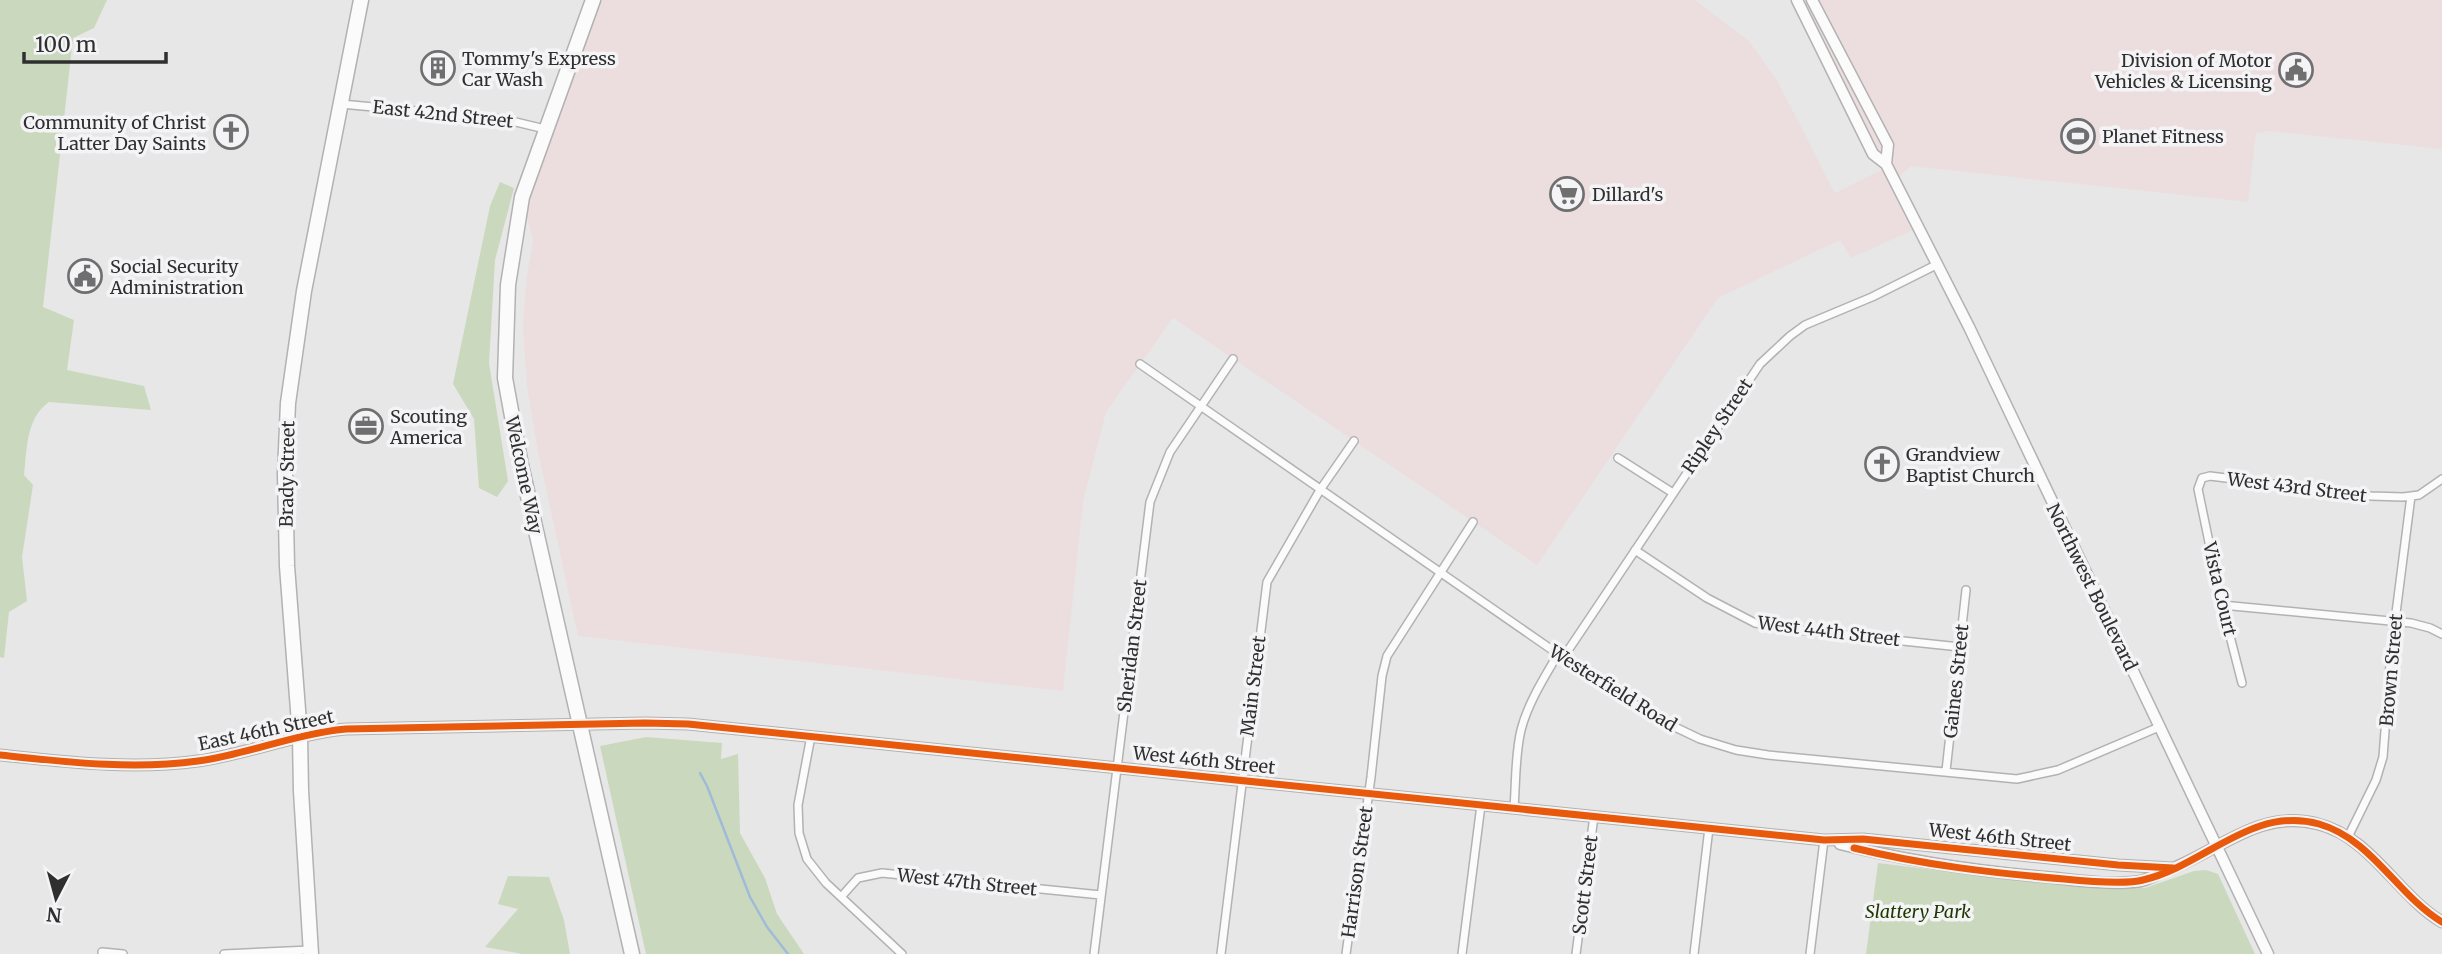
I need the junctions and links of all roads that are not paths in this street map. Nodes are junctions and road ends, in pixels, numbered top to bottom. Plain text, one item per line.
1 (361, 0) edge
2 (593, 0) edge
3 (1797, 0) edge
4 (1812, 0) edge
5 (341, 104) junction
6 (545, 129) junction
7 (1886, 164) junction
8 (1936, 265) junction
9 (1233, 359) dead end
10 (1140, 364) dead end
11 (1201, 407) junction
12 (1354, 441) dead end
13 (1618, 458) dead end
14 (2442, 479) edge
15 (1320, 490) junction
16 (1673, 493) junction
17 (2199, 494) joint
18 (2411, 496) junction
19 (1474, 522) dead end
20 (1634, 550) junction
21 (1440, 573) junction
22 (1966, 590) dead end
23 (2222, 606) junction
24 (2395, 621) junction
25 (2442, 635) edge
26 (1960, 646) junction
27 (1560, 656) junction
28 (2242, 683) dead end
29 (580, 724) junction
30 (2159, 727) junction
31 (300, 736) junction
32 (811, 736) junction
33 (0, 755) edge
34 (1117, 767) junction
35 (1946, 771) junction
36 (1242, 781) junction
37 (1368, 793) junction
38 (1481, 805) junction
39 (1514, 808) junction
40 (1594, 816) junction
41 (1709, 828) junction
42 (2348, 837) junction
43 (1824, 840) junction
44 (2217, 848) junction
45 (2173, 869) junction
46 (1101, 895) junction
47 (841, 897) junction
48 (2442, 922) edge
49 (102, 952) dead end
50 (311, 952) edge
51 (124, 954) edge
52 (224, 954) edge
53 (632, 954) edge
54 (902, 954) edge
55 (1094, 954) edge
56 (1222, 954) edge
57 (1346, 954) edge
58 (1462, 954) edge
59 (1576, 954) edge
60 (1694, 954) edge
61 (1810, 954) edge
62 (2268, 954) edge

1 - 5 highway, Brady Street
2 - 6 highway, Welcome Way
3 - 7 street, Northwest Boulevard
4 - 7 street
5 - 6 street, East 42nd Street
5 - 31 highway, Brady Street
6 - 29 highway, Welcome Way
7 - 8 street, Northwest Boulevard
8 - 16 street, Ripley Street
8 - 30 street, Northwest Boulevard
9 - 11 street, Sheridan Street
10 - 11 street, Westerfield Road
11 - 15 street, Westerfield Road
11 - 34 street, Sheridan Street
12 - 15 street, Main Street
13 - 16 street
14 - 18 street
15 - 21 street, Westerfield Road
15 - 36 street, Main Street
16 - 20 street, Ripley Street
17 - 18 street, West 43rd Street
17 - 23 street, Vista Court
18 - 24 street, Brown Street
19 - 21 street, Harrison Street
20 - 26 street, West 44th Street
20 - 27 street, Ripley Street
21 - 27 street, Westerfield Road
21 - 37 street, Harrison Street
22 - 26 street, Gaines Street
23 - 24 street
23 - 28 street, Vista Court
24 - 25 street
24 - 42 street, Brown Street
26 - 35 street, Gaines Street
27 - 35 street, Westerfield Road
27 - 39 street, Ripley Street
29 - 31 street, East 46th Street
29 - 32 street, West 46th Street
29 - 53 highway, Welcome Way
30 - 35 street, Westerfield Road
30 - 44 street, Northwest Boulevard
31 - 33 street, East 46th Street
31 - 50 highway, Brady Street
32 - 34 street, West 46th Street
32 - 47 street
34 - 36 street, West 46th Street
34 - 46 street, Sheridan Street
36 - 37 street, West 46th Street
36 - 56 street, Main Street
37 - 38 street, West 46th Street
37 - 57 street, Harrison Street
38 - 39 street, West 46th Street
38 - 58 street
39 - 40 street, West 46th Street
40 - 41 street, West 46th Street
40 - 59 street, Scott Street
41 - 43 street, West 46th Street
41 - 60 street
42 - 44 street, West 46th Street
42 - 48 street, West 46th Street
43 - 45 street, West 46th Street
43 - 45 street, West 46th Street
43 - 61 street
44 - 45 street, West 46th Street
44 - 62 street, Northwest Boulevard
46 - 47 street, West 47th Street
46 - 55 street, Sheridan Street
47 - 54 street
49 - 51 street
50 - 52 street

